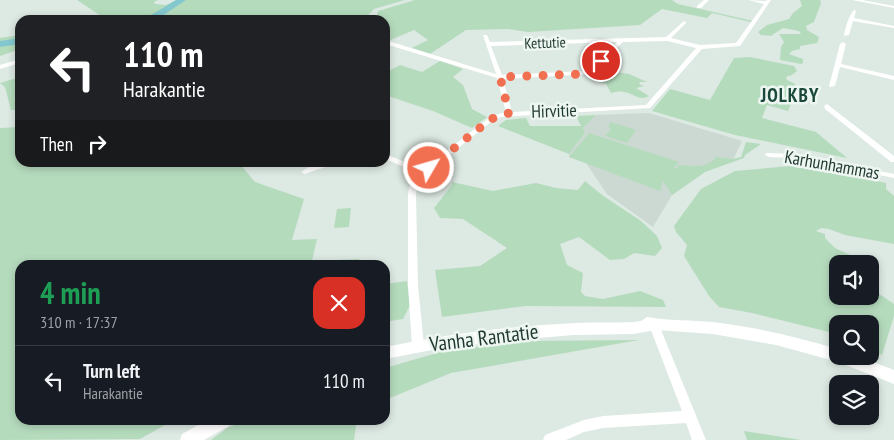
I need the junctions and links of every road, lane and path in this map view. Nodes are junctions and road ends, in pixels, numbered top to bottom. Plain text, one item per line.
1 (707, 0) edge
2 (750, 0) edge
3 (854, 0) edge
4 (768, 2) edge
5 (699, 7) dead end
6 (894, 7) edge
7 (854, 11) dead end
8 (851, 19) junction
9 (684, 22) dead end
10 (894, 26) edge
11 (846, 35) dead end
12 (485, 36) dead end
13 (667, 39) junction
14 (622, 40) junction
15 (390, 44) edge
16 (488, 44) junction
17 (843, 44) dead end
18 (700, 46) junction
19 (15, 63) edge
20 (837, 65) junction
21 (0, 68) edge
22 (500, 77) junction
23 (894, 78) edge
24 (832, 86) dead end
25 (827, 106) dead end
26 (509, 113) junction
27 (769, 155) dead end
28 (390, 158) edge
29 (894, 160) edge
30 (317, 167) edge
31 (305, 172) dead end
32 (424, 172) junction
33 (894, 176) edge
34 (654, 325) junction
35 (418, 346) junction
36 (390, 352) edge
37 (829, 353) edge
38 (862, 365) edge
39 (894, 377) edge
40 (689, 417) junction
41 (214, 425) edge
42 (188, 440) edge
43 (550, 440) edge
44 (699, 440) edge

1 - 5 street
2 - 4 street
3 - 6 street
4 - 18 street
7 - 8 street
8 - 10 street
8 - 11 street
9 - 13 street
12 - 16 street
13 - 14 street, Kettutie
13 - 18 street, Kettutie
14 - 16 street, Kettutie
14 - 22 street
15 - 22 street
16 - 22 street
17 - 20 street
18 - 26 street, Hirvitie
19 - 21 street
20 - 23 street
20 - 24 street
22 - 26 street
25 - 29 street
26 - 32 street, Hirvitie
27 - 33 street, Karhunhammas
28 - 32 street
30 - 31 street
32 - 35 street, Hirvitie
34 - 35 main road, Vanha Rantatie
34 - 37 main road, Vanha Rantatie
34 - 40 street
35 - 36 main road, Vanha Rantatie
38 - 39 main road, Vanha Rantatie
40 - 43 street
40 - 44 street
41 - 42 main road

